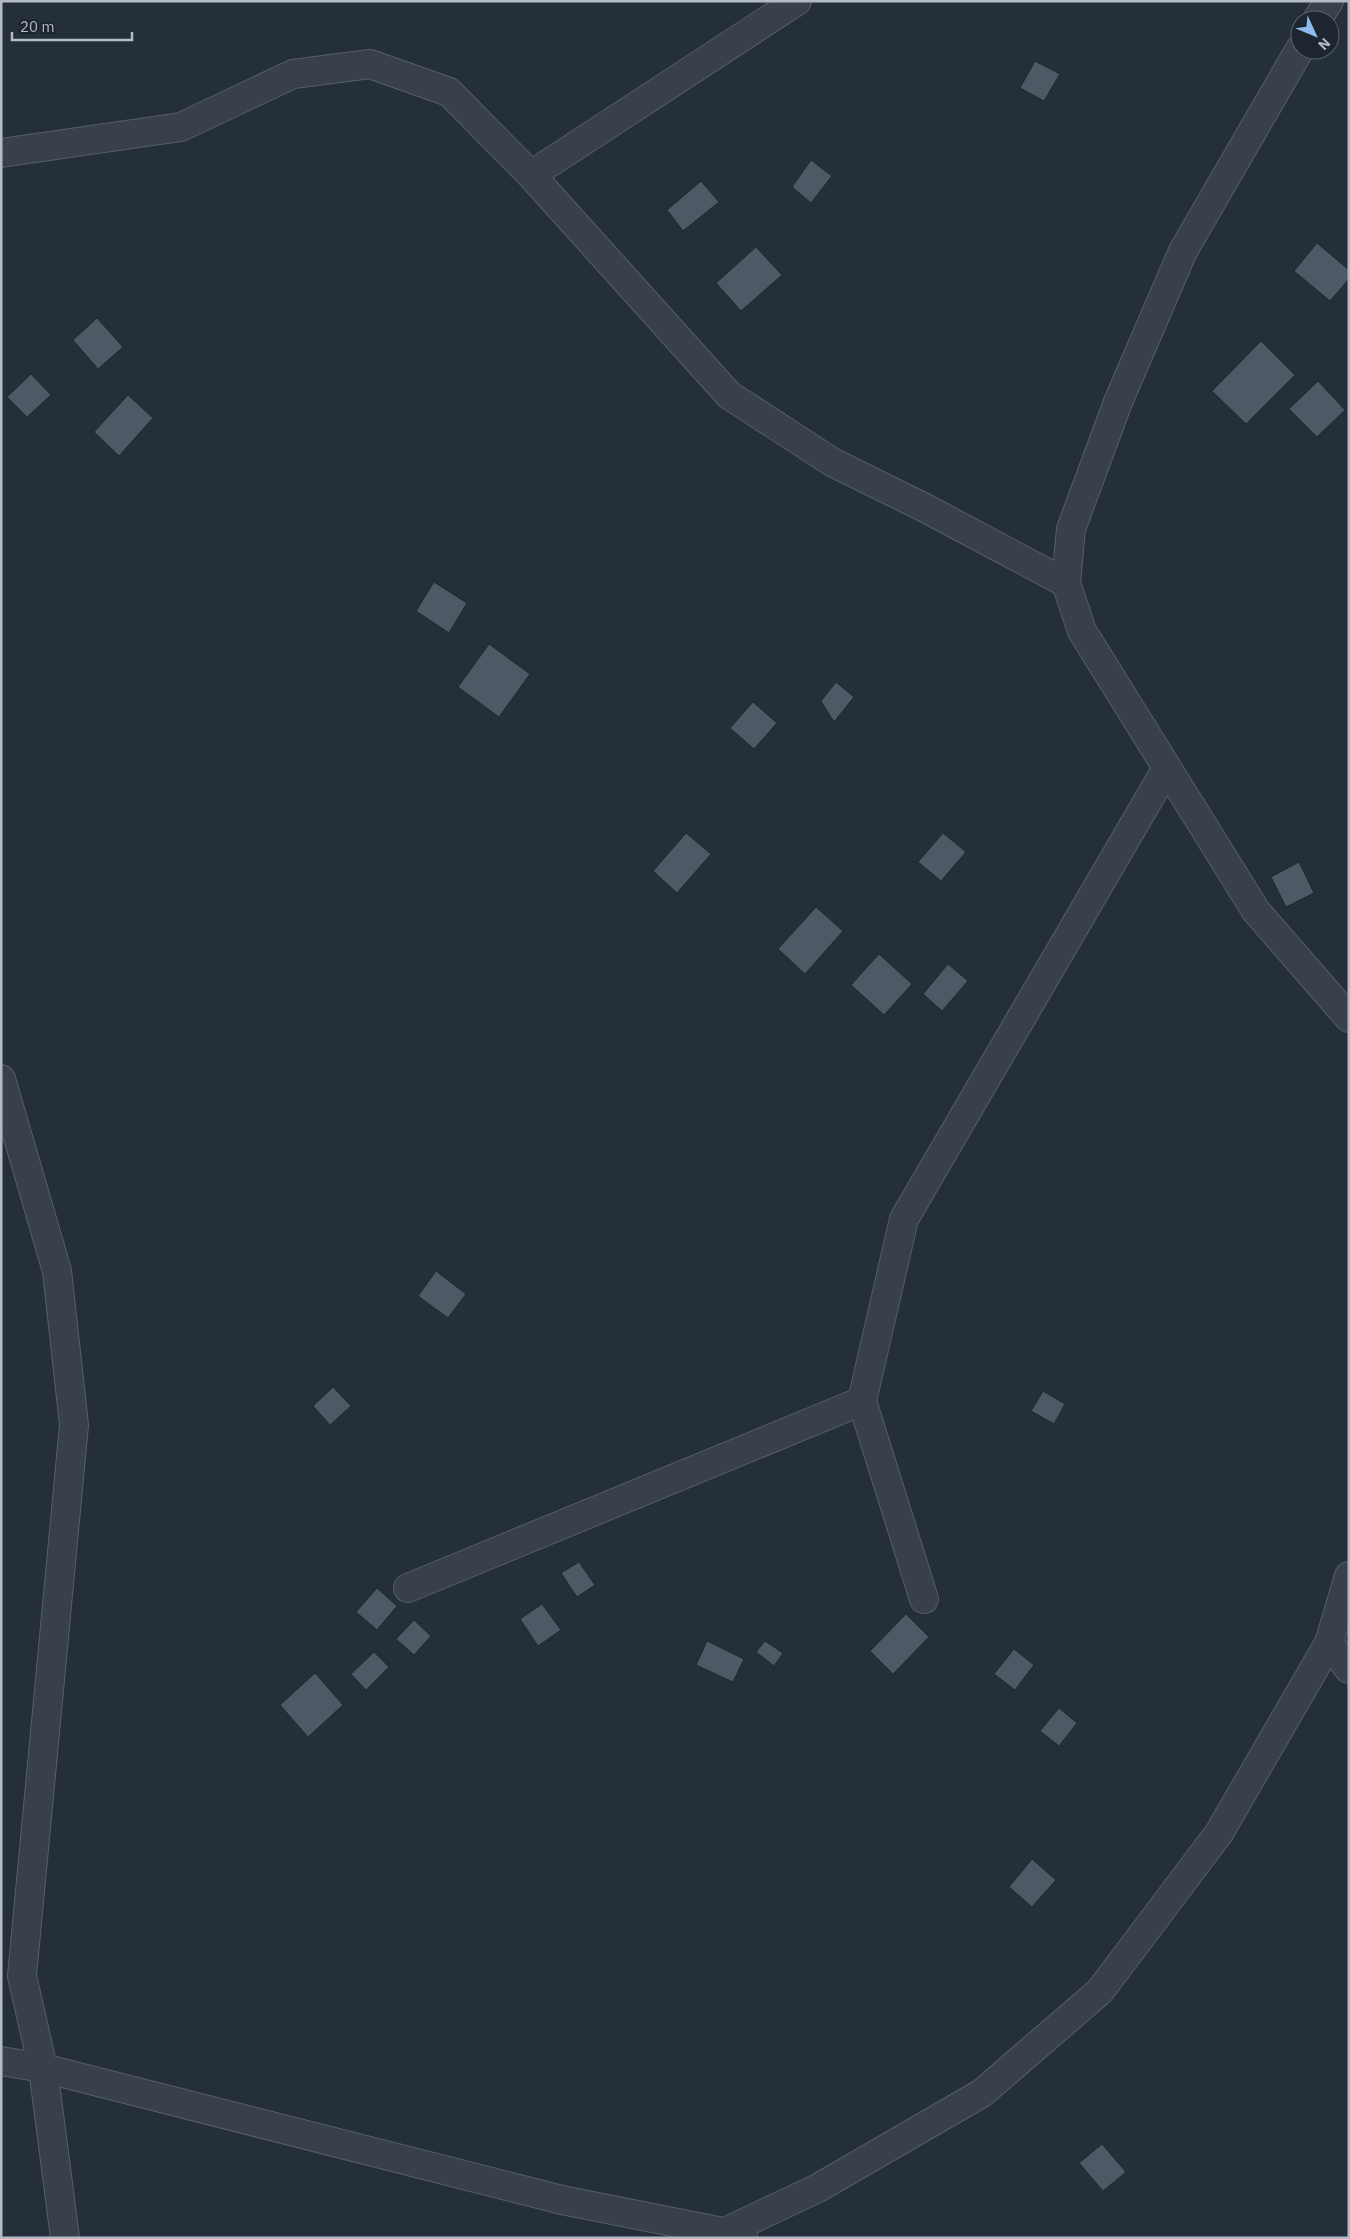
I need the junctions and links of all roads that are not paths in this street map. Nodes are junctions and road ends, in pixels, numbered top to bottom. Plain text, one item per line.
1 (797, 1) edge
2 (1294, 60) edge
3 (1, 153) edge
4 (531, 175) junction
5 (1066, 582) junction
6 (1167, 768) junction
7 (1349, 1018) edge
8 (1, 1079) edge
9 (862, 1401) junction
10 (1349, 1576) edge
11 (408, 1588) dead end
12 (924, 1600) dead end
13 (1329, 1643) junction
14 (1349, 1669) edge
15 (1, 2061) edge
16 (43, 2068) junction
17 (725, 2232) junction
18 (65, 2238) edge
19 (752, 2238) edge

1 - 4 street
2 - 5 street
3 - 4 street
4 - 5 street
5 - 6 street
6 - 7 street
6 - 9 street
8 - 16 street
9 - 11 street
9 - 12 street
10 - 13 street
13 - 14 street
13 - 17 street
15 - 16 street
16 - 17 street
16 - 18 street
17 - 19 street

